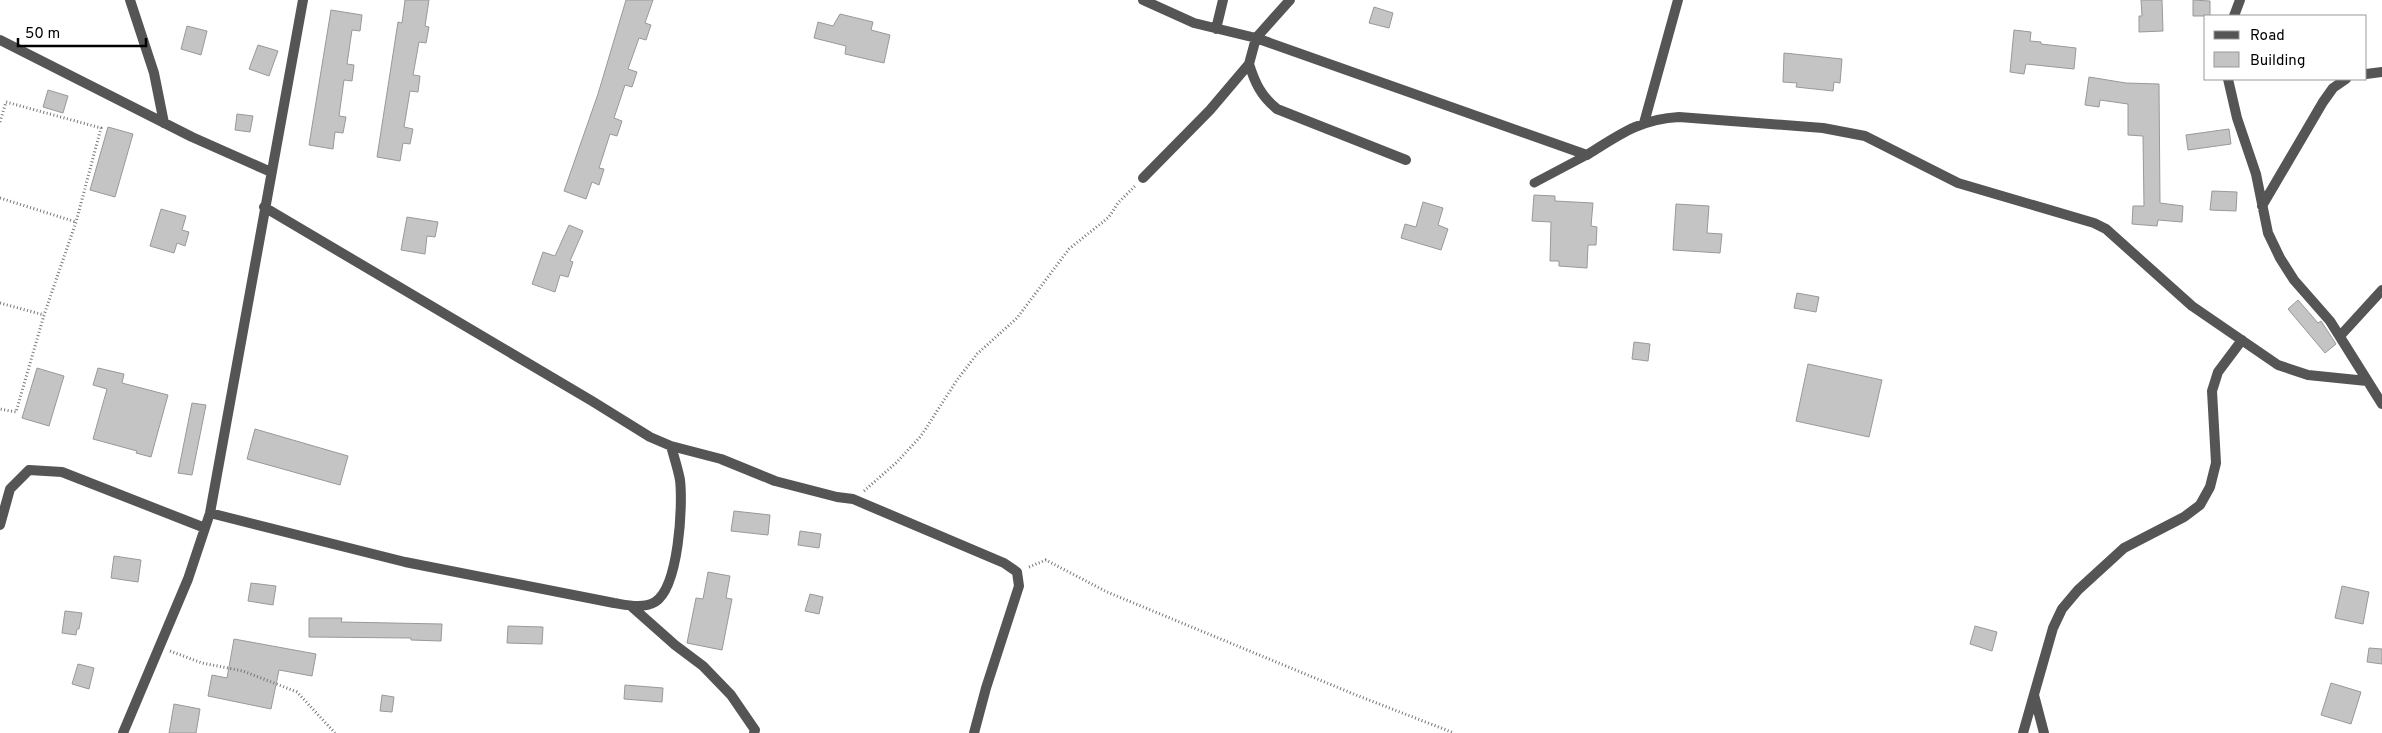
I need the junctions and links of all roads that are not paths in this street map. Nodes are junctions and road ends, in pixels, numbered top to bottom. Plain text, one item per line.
1 (130, 0) edge
2 (303, 0) edge
3 (1143, 0) edge
4 (1223, 0) edge
5 (1290, 0) edge
6 (1678, 0) edge
7 (2240, 0) edge
8 (2234, 15) edge
9 (1216, 29) junction
10 (1256, 38) junction
11 (0, 40) edge
12 (1249, 64) junction
13 (2382, 72) edge
14 (2367, 74) edge
15 (2228, 80) edge
16 (2345, 80) edge
17 (1644, 122) junction
18 (164, 123) junction
19 (1587, 155) junction
20 (1406, 160) dead end
21 (271, 172) junction
22 (1143, 178) road end
23 (1534, 183) dead end
24 (2262, 206) junction
25 (264, 207) junction
26 (2382, 290) edge
27 (2340, 336) junction
28 (2242, 340) junction
29 (2366, 381) junction
30 (2382, 404) edge
31 (672, 446) junction
32 (210, 513) junction
33 (0, 525) edge
34 (205, 528) junction
35 (631, 606) junction
36 (2034, 695) junction
37 (755, 732) edge
38 (123, 733) edge
39 (974, 733) edge
40 (2023, 733) edge
41 (2044, 733) edge

1 - 18 street
2 - 21 street
3 - 9 street
4 - 9 street
5 - 10 street
6 - 17 street
7 - 8 street
9 - 10 street
10 - 12 street
10 - 19 street
11 - 18 street
12 - 20 street
12 - 22 street
13 - 14 street
15 - 24 street
16 - 24 street
17 - 19 street
17 - 28 street
18 - 21 street
19 - 23 lane
21 - 25 street
24 - 27 street
25 - 31 street
25 - 32 street
26 - 27 street
27 - 29 street
28 - 29 street
28 - 36 street
29 - 30 street
31 - 35 street
31 - 39 street
32 - 34 street
32 - 35 street
33 - 34 street
34 - 38 street
35 - 37 street
36 - 40 street
36 - 41 street

